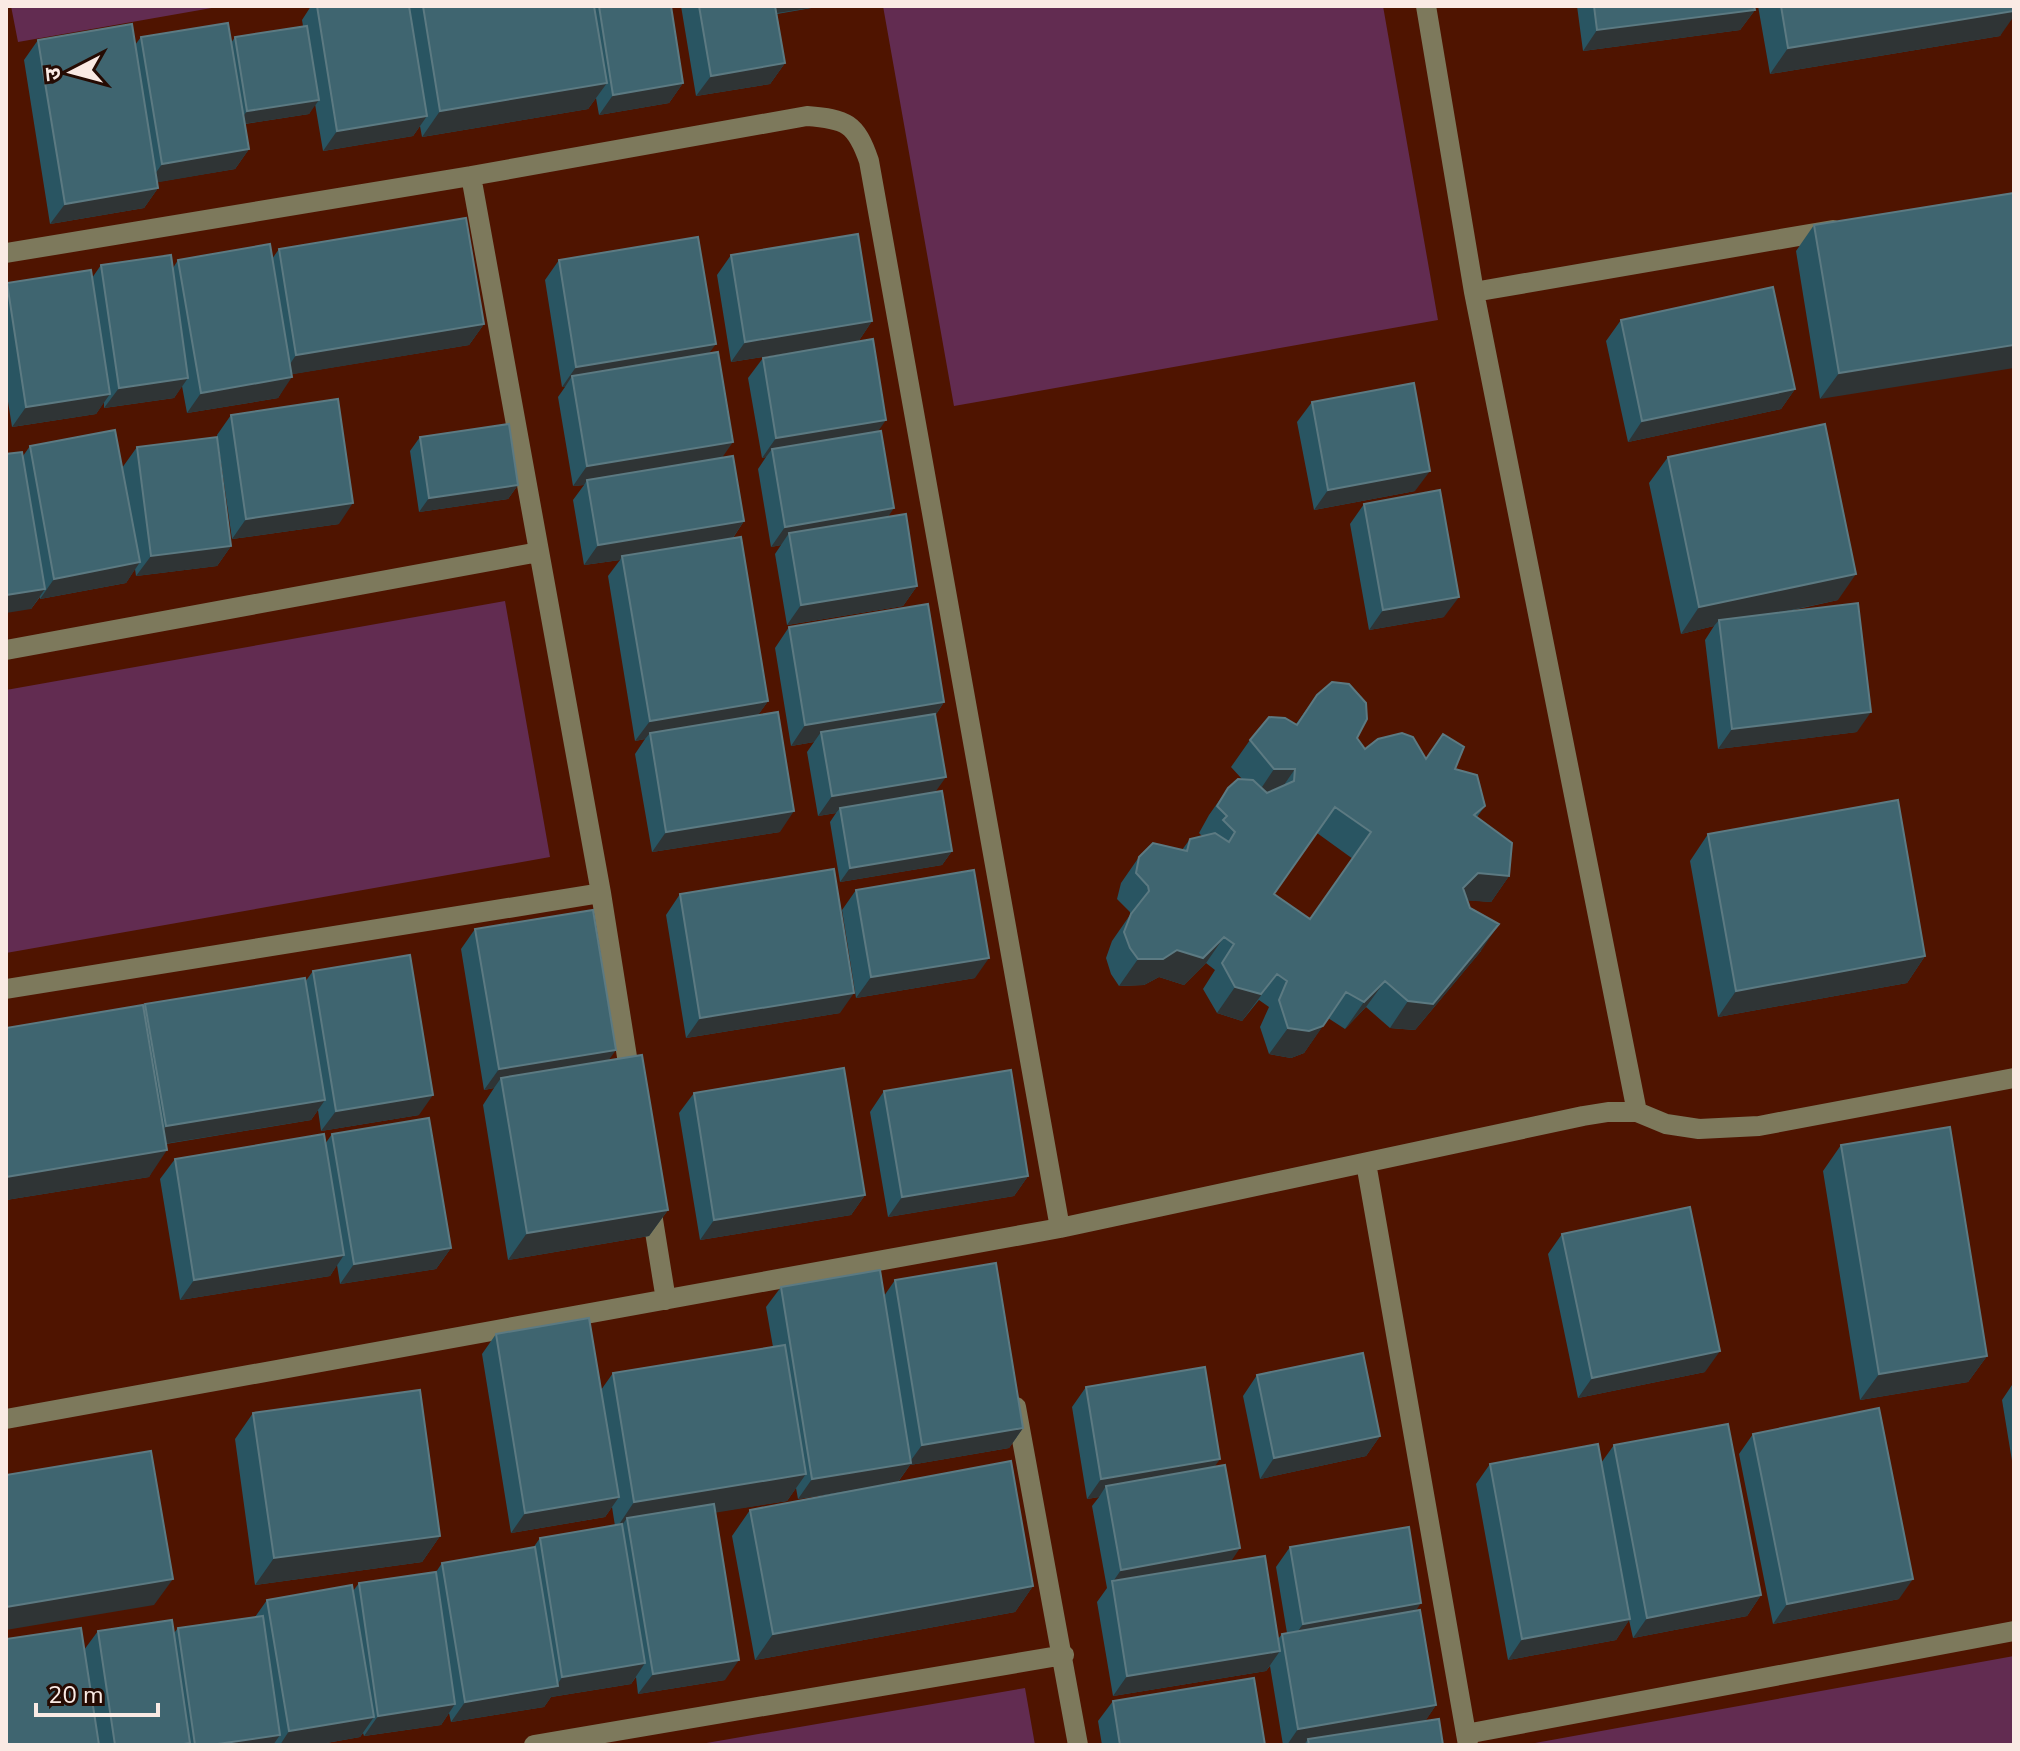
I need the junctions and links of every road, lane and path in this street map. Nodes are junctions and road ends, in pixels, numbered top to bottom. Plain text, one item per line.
1 (1426, 6) edge
2 (471, 176) junction
3 (1860, 225) edge
4 (6, 253) edge
5 (1474, 292) junction
6 (539, 552) junction
7 (6, 650) edge
8 (601, 893) junction
9 (6, 989) edge
10 (2014, 1078) edge
11 (634, 1097) edge
12 (1637, 1112) junction
13 (1366, 1163) junction
14 (646, 1175) edge
15 (1060, 1228) junction
16 (666, 1300) junction
17 (1014, 1394) edge
18 (6, 1419) edge
19 (2014, 1631) edge
20 (1064, 1655) junction
21 (1467, 1739) edge
22 (534, 1745) edge
23 (1078, 1745) edge

1 - 5 street
2 - 4 street
2 - 6 street
2 - 15 street
3 - 5 street
5 - 12 street
6 - 7 street
6 - 8 street
8 - 9 street
8 - 11 street
10 - 12 street
12 - 13 street
13 - 15 street
13 - 21 street
14 - 16 street
15 - 16 street
16 - 18 street
17 - 20 street
19 - 21 street
20 - 22 street
20 - 23 street

